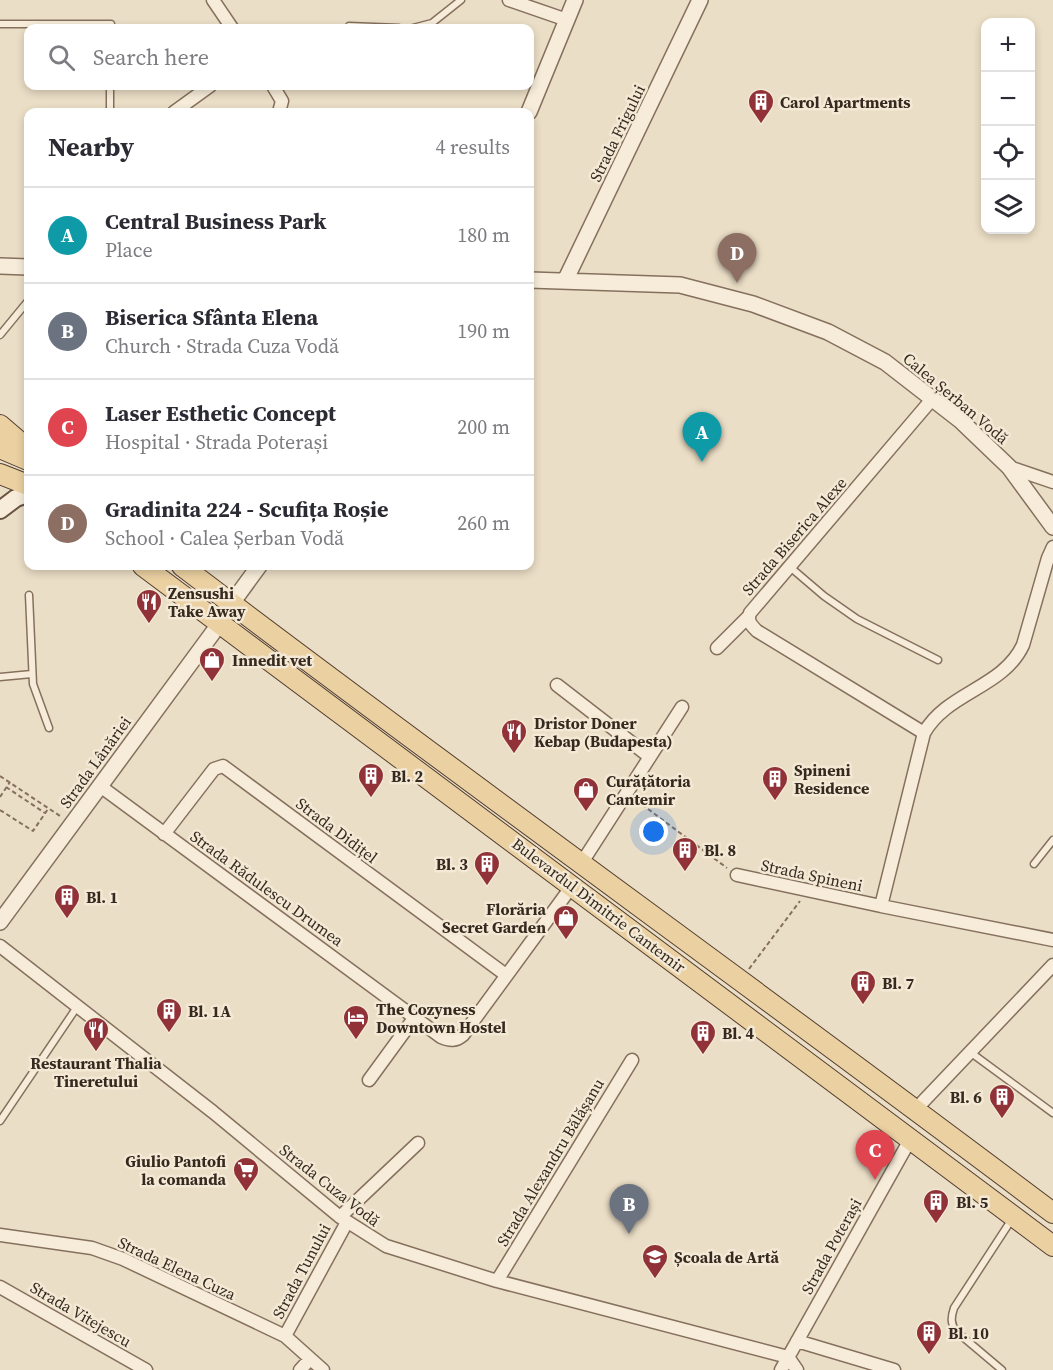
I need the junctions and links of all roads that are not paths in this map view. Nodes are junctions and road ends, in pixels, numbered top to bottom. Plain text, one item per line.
1 (213, 0) edge
2 (461, 0) edge
3 (509, 0) edge
4 (575, 0) edge
5 (700, 0) edge
6 (567, 20) junction
7 (0, 24) edge
8 (24, 24) edge
9 (24, 24) edge
10 (111, 24) edge
11 (229, 24) edge
12 (428, 24) edge
13 (110, 90) edge
14 (204, 90) edge
15 (275, 90) edge
16 (110, 108) edge
17 (180, 108) edge
18 (280, 108) edge
19 (531, 108) edge
20 (0, 266) edge
21 (24, 267) edge
22 (534, 280) edge
23 (565, 281) junction
24 (24, 306) edge
25 (0, 334) edge
26 (933, 398) junction
27 (0, 425) edge
28 (24, 446) edge
29 (0, 448) edge
30 (24, 458) edge
31 (1009, 467) junction
32 (0, 474) edge
33 (1053, 482) edge
34 (24, 483) edge
35 (24, 495) edge
36 (0, 510) edge
37 (1053, 527) edge
38 (1053, 547) edge
39 (790, 566) junction
40 (148, 570) edge
41 (187, 570) edge
42 (256, 570) edge
43 (29, 595) dead end
44 (232, 603) junction
45 (748, 617) junction
46 (220, 623) junction
47 (717, 648) dead end
48 (938, 660) dead end
49 (32, 674) junction
50 (0, 677) edge
51 (557, 686) dead end
52 (682, 707) dead end
53 (49, 728) dead end
54 (924, 733) junction
55 (650, 757) junction
56 (100, 786) junction
57 (165, 834) junction
58 (1053, 840) edge
59 (581, 864) junction
60 (1034, 864) dead end
61 (737, 875) road end
62 (572, 886) junction
63 (881, 906) junction
64 (0, 922) edge
65 (1053, 940) edge
66 (0, 946) edge
67 (1053, 964) edge
68 (506, 975) junction
69 (77, 1007) junction
70 (415, 1017) junction
71 (970, 1052) junction
72 (632, 1060) dead end
73 (369, 1080) dead end
74 (916, 1109) junction
75 (1053, 1113) edge
76 (0, 1121) edge
77 (911, 1138) junction
78 (418, 1143) dead end
79 (1053, 1212) edge
80 (1014, 1215) junction
81 (343, 1219) junction
82 (0, 1235) edge
83 (1053, 1246) edge
84 (497, 1281) junction
85 (0, 1287) edge
86 (285, 1336) junction
87 (797, 1341) junction
88 (788, 1357) junction
89 (310, 1359) junction
90 (146, 1370) edge
91 (300, 1370) edge
92 (323, 1370) edge
93 (781, 1370) edge
94 (797, 1370) edge
95 (894, 1370) edge
96 (1002, 1370) edge

1 - 11 street
2 - 12 lane
3 - 6 street
4 - 6 street
5 - 23 street, Strada Frigului
6 - 19 street
7 - 8 lane
9 - 10 lane
13 - 16 lane
14 - 17 street
15 - 18 street
20 - 21 street
22 - 23 street, Calea Șerban Vodă
23 - 26 street, Calea Șerban Vodă
24 - 25 lane
26 - 31 street, Calea Șerban Vodă
26 - 39 street, Strada Biserica Alexe
27 - 28 main road
29 - 30 main road
31 - 33 street
31 - 37 street, Calea Șerban Vodă
32 - 34 main road
35 - 36 main road
38 - 54 street
39 - 45 street, Strada Biserica Alexe
39 - 48 lane
40 - 46 main road, Bulevardul Dimitrie Cantemir
41 - 44 main road, Bulevardul Dimitrie Cantemir
42 - 44 street
43 - 49 lane
44 - 59 main road, Bulevardul Dimitrie Cantemir
45 - 47 street
45 - 54 street, Strada Biserica Alexe
46 - 56 street, Strada Lânăriei
46 - 62 main road, Bulevardul Dimitrie Cantemir
49 - 50 lane
49 - 53 lane
51 - 55 street
52 - 55 street
54 - 63 street
55 - 59 street
56 - 57 street, Strada Rădulescu Drumea
56 - 64 street, Strada Lânăriei
57 - 68 street, Strada Didițel
57 - 70 street, Strada Rădulescu Drumea
58 - 60 lane
59 - 74 main road, Bulevardul Dimitrie Cantemir
61 - 63 street, Strada Spineni
62 - 68 street, Strada Rădulescu Drumea
62 - 77 main road, Bulevardul Dimitrie Cantemir
63 - 65 street, Strada Spineni
66 - 69 street, Strada Cuza Vodă
67 - 71 street
68 - 70 street, Strada Rădulescu Drumea
69 - 76 lane
69 - 81 street, Strada Cuza Vodă
70 - 73 street
71 - 74 street
71 - 75 lane
72 - 84 street, Strada Alexandru Bălășanu
74 - 79 main road, Bulevardul Dimitrie Cantemir
77 - 80 main road, Bulevardul Dimitrie Cantemir
77 - 87 street, Strada Poterași
78 - 81 street, Strada Tunului
80 - 83 main road, Bulevardul Dimitrie Cantemir
80 - 96 lane
81 - 84 street, Strada Cuza Vodă
81 - 86 street, Strada Tunului
82 - 86 street, Strada Elena Cuza
84 - 88 street, Strada Cuza Vodă
85 - 90 street, Strada Vitejescu
86 - 89 street, Strada Elena Cuza
87 - 88 street, Strada Poterași
87 - 95 street
88 - 93 street, Strada Poterași
88 - 94 street
89 - 91 street
89 - 92 street, Strada Elena Cuza

